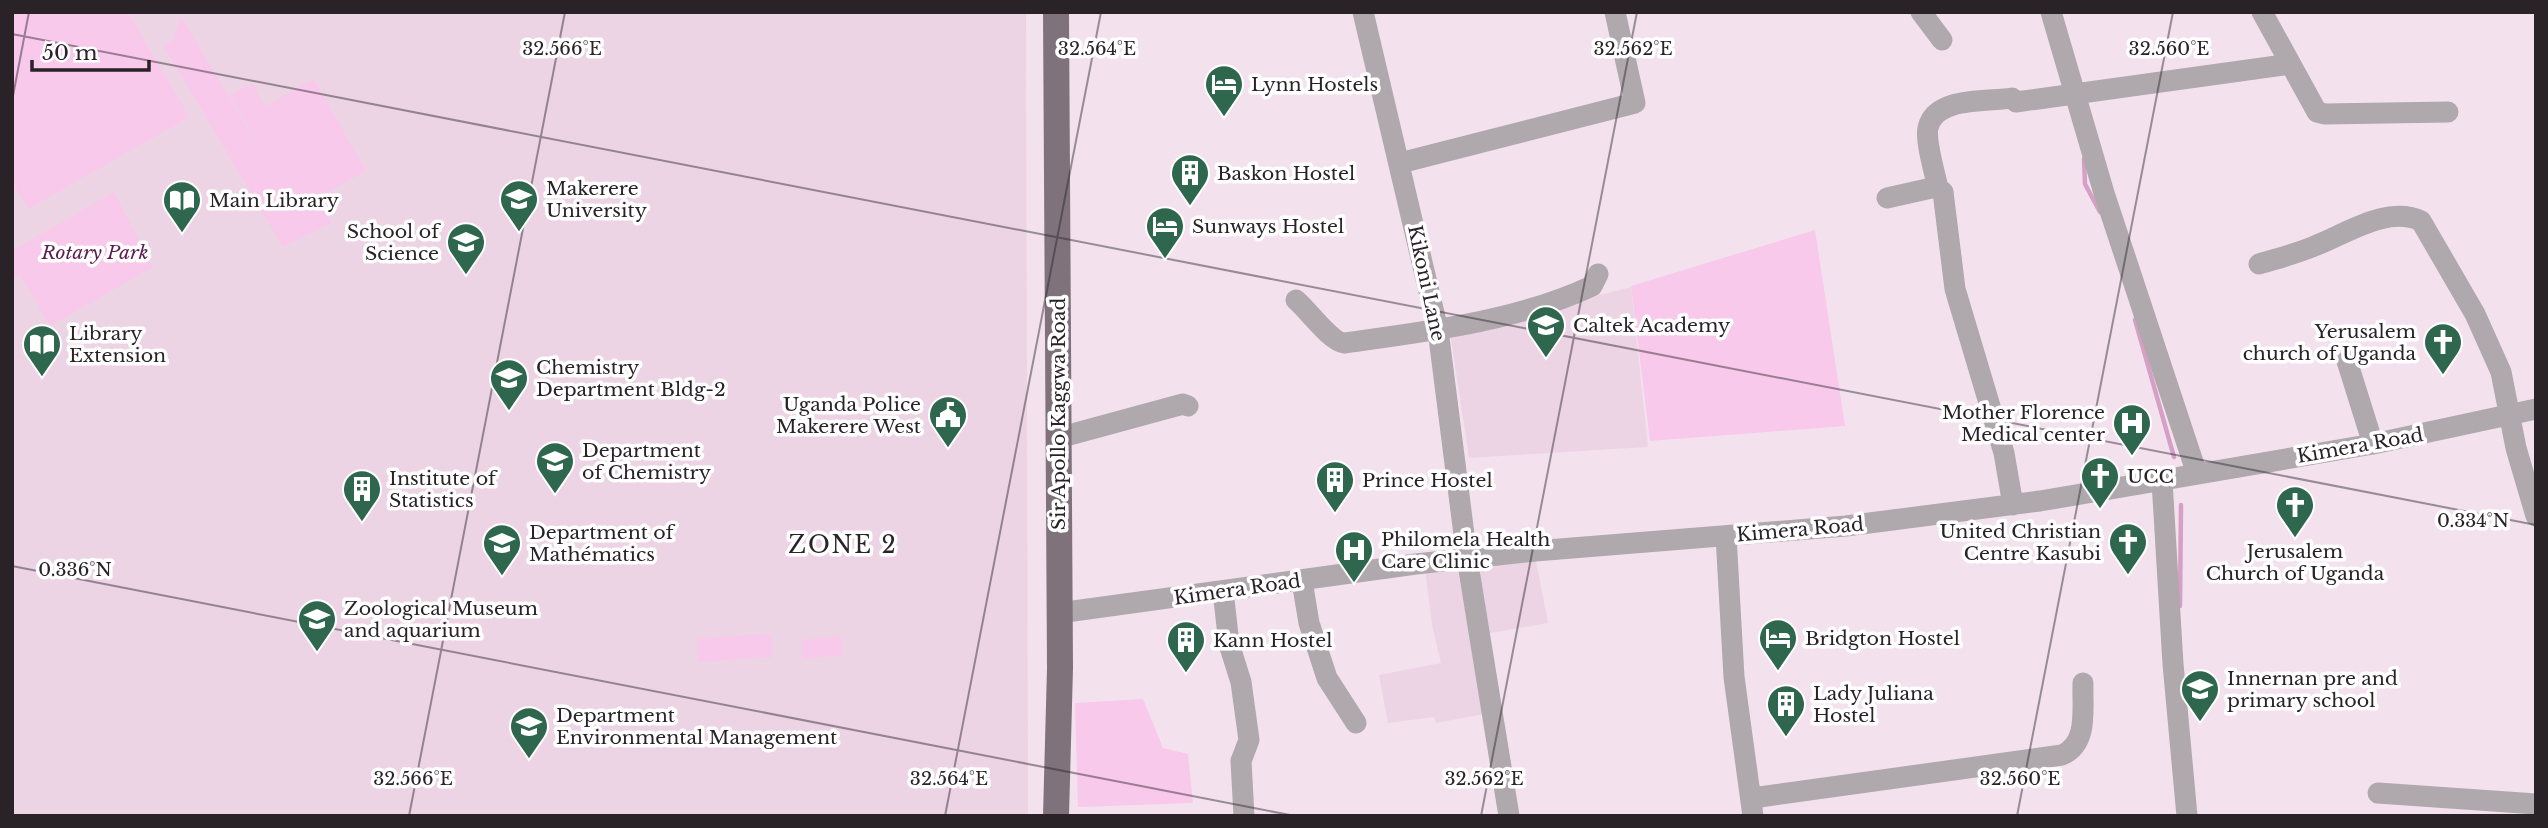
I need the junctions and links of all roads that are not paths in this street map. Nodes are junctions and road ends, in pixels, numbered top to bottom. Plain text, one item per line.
1 (1056, 12) edge
2 (1363, 12) edge
3 (1615, 12) edge
4 (1922, 12) edge
5 (2051, 12) edge
6 (2262, 12) edge
7 (1942, 40) dead end
8 (2291, 64) junction
9 (2076, 92) junction
10 (2448, 112) dead end
11 (1400, 163) junction
12 (1938, 188) junction
13 (1887, 198) dead end
14 (2259, 264) dead end
15 (1598, 274) dead end
16 (1296, 300) dead end
17 (1438, 330) junction
18 (2347, 361) dead end
19 (1188, 406) dead end
20 (2536, 409) edge
21 (2511, 415) junction
22 (1058, 438) junction
23 (2372, 444) junction
24 (2197, 474) junction
25 (2162, 481) junction
26 (2013, 505) junction
27 (2536, 516) edge
28 (1726, 536) junction
29 (1467, 558) junction
30 (1302, 580) junction
31 (1223, 592) junction
32 (1059, 613) junction
33 (2083, 683) dead end
34 (1356, 723) dead end
35 (2378, 793) dead end
36 (2536, 804) edge
37 (1752, 807) edge
38 (1056, 816) edge
39 (1244, 816) edge
40 (1509, 816) edge
41 (2187, 816) edge

1 - 22 main road, Sir Apollo Kaggwa Road
2 - 11 street, Kikoni Lane
3 - 11 street
4 - 7 street
5 - 9 street
6 - 8 street
8 - 9 street
8 - 10 street
9 - 12 street
9 - 24 street
11 - 17 street, Kikoni Lane
12 - 13 street
12 - 26 street
14 - 21 street
15 - 17 street
16 - 17 street
17 - 29 street, Kikoni Lane
18 - 23 street
19 - 22 street
20 - 21 street, Kimera Road
21 - 23 street, Kimera Road
21 - 27 street
22 - 32 main road, Sir Apollo Kaggwa Road
23 - 24 street, Kimera Road
24 - 25 street, Kimera Road
25 - 26 street, Kimera Road
25 - 41 street
26 - 28 street, Kimera Road
28 - 29 street, Kimera Road
28 - 37 street
29 - 30 street, Kimera Road
29 - 40 street, Kikoni Lane
30 - 31 street, Kimera Road
30 - 34 street
31 - 32 street, Kimera Road
31 - 39 street
32 - 38 main road, Sir Apollo Kaggwa Road
33 - 37 street
35 - 36 street

